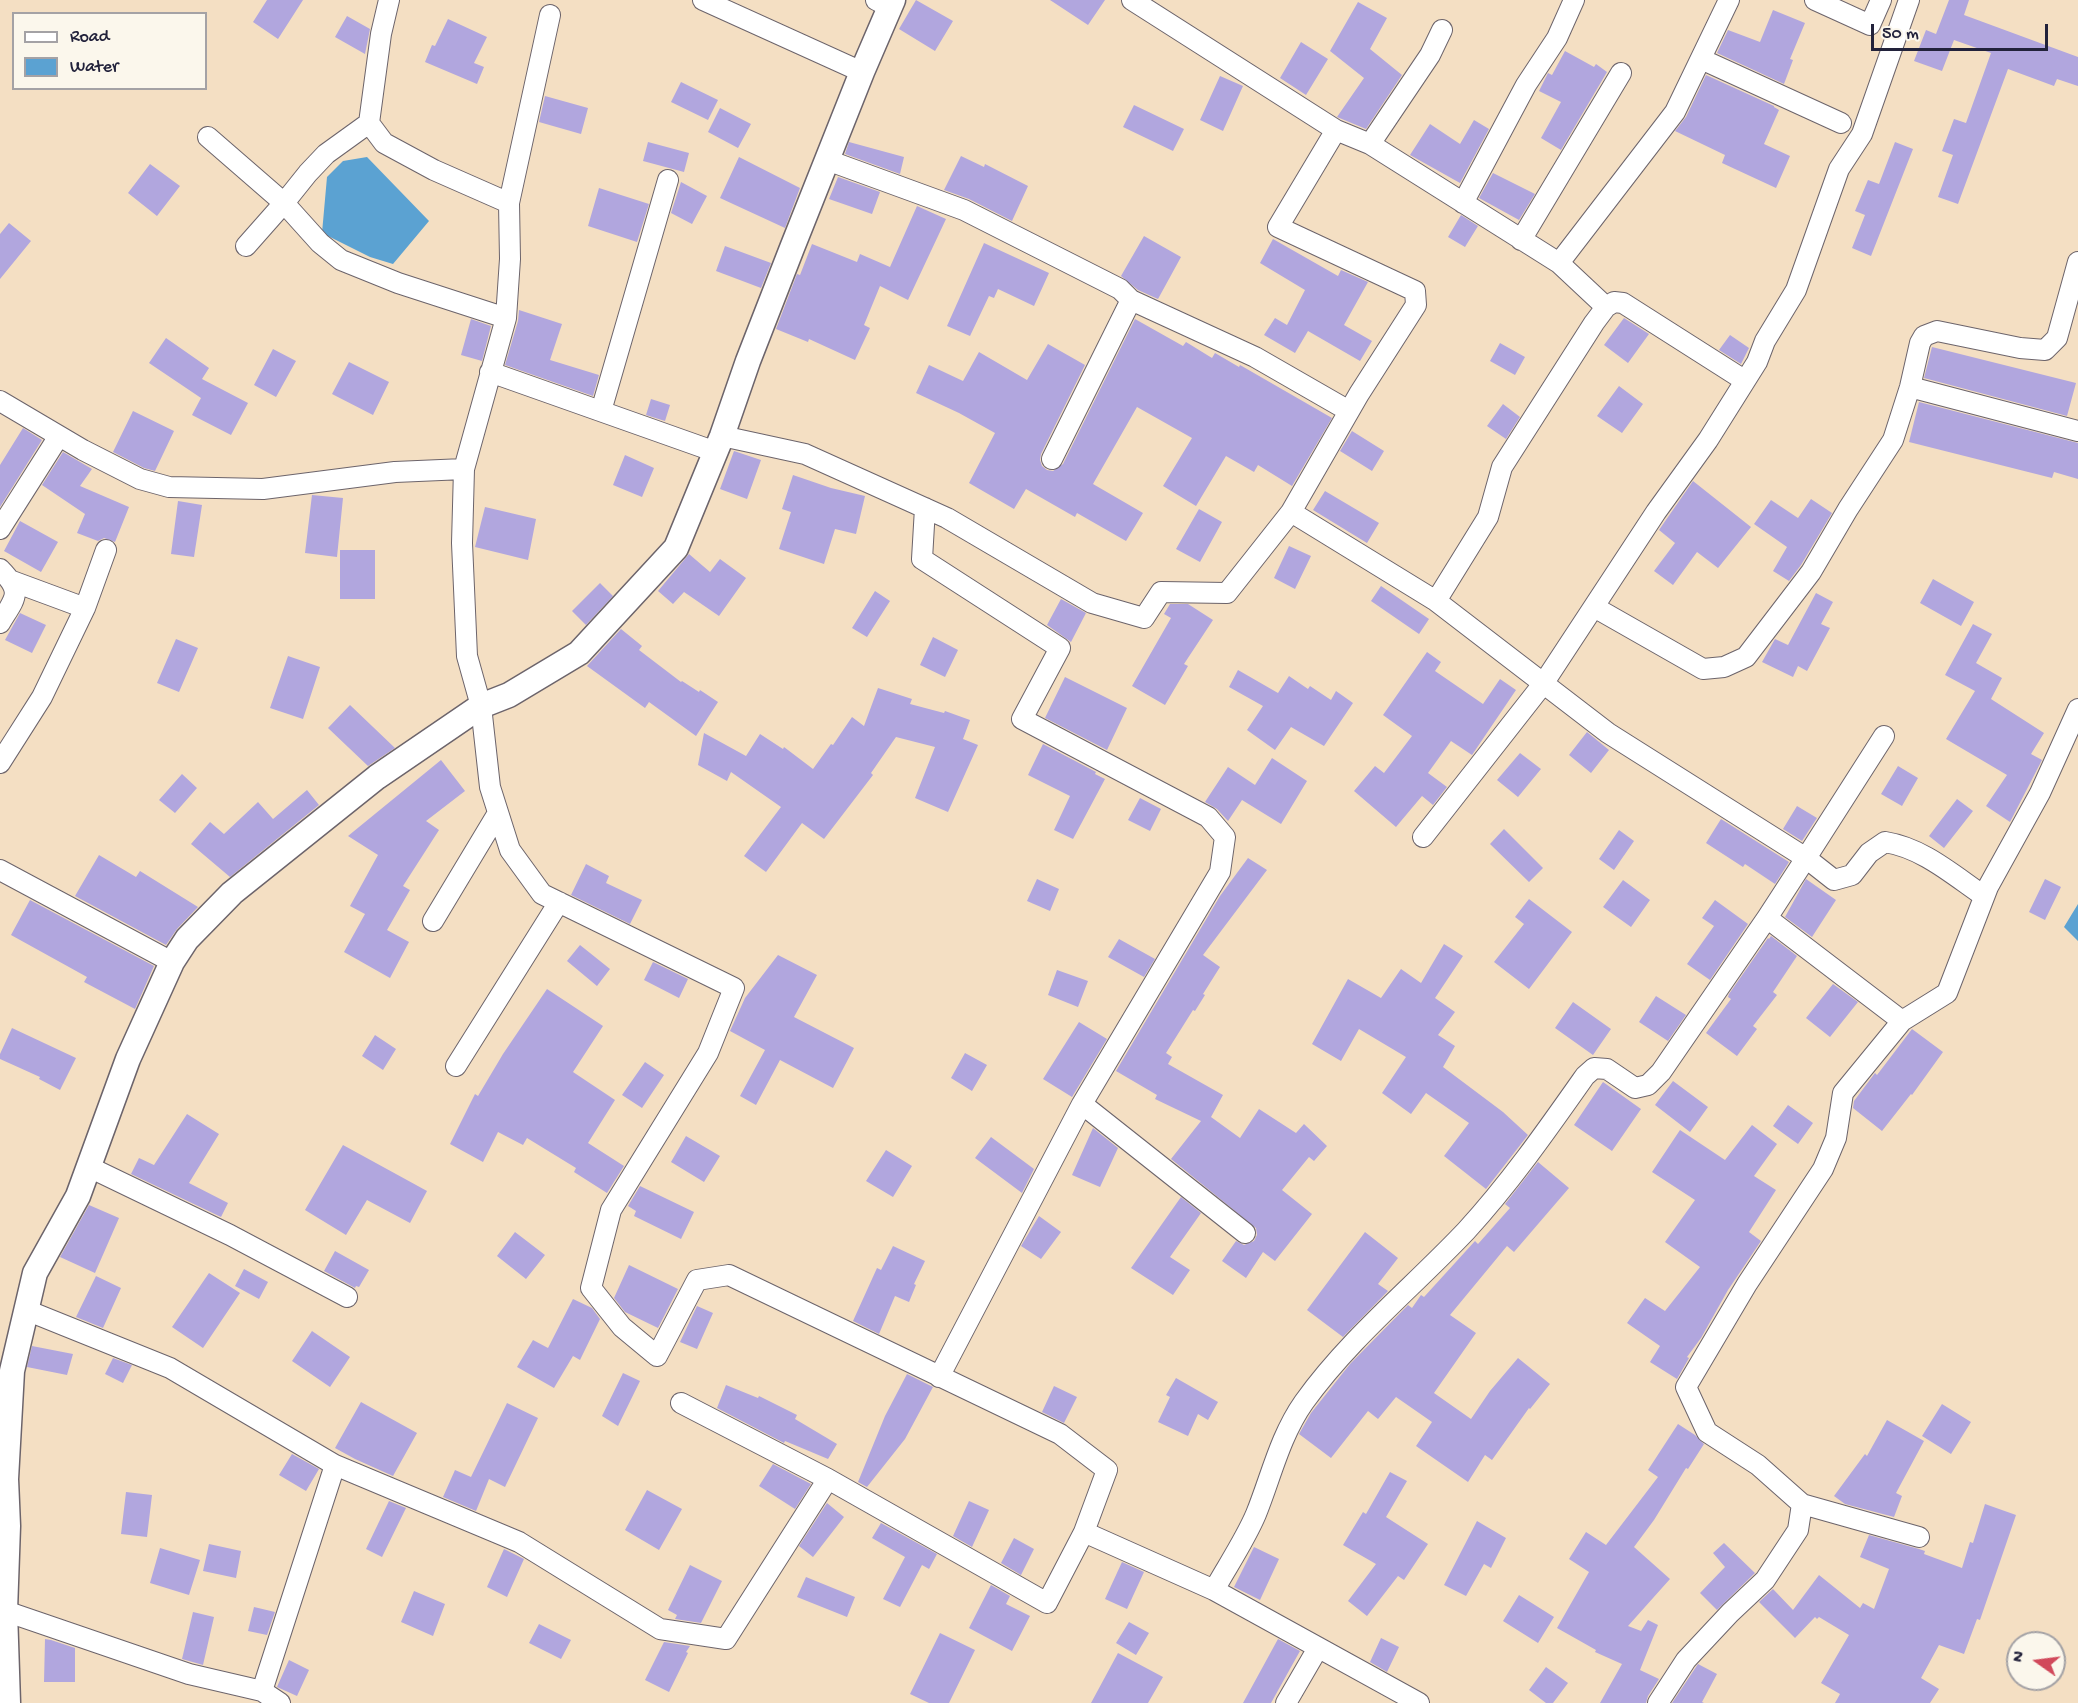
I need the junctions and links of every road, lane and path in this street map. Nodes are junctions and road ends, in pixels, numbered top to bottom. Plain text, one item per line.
1 (389, 0) edge
2 (702, 0) edge
3 (1132, 0) edge
4 (1574, 0) edge
5 (1729, 0) edge
6 (1815, 0) edge
7 (1881, 0) edge
8 (1910, 0) edge
9 (886, 2) edge
10 (550, 15) dead end
11 (1442, 30) dead end
12 (1701, 59) junction
13 (862, 72) junction
14 (1621, 74) dead end
15 (369, 123) junction
16 (1841, 123) dead end
17 (1336, 130) junction
18 (208, 137) dead end
19 (1370, 144) junction
20 (827, 160) junction
21 (668, 180) dead end
22 (284, 203) junction
23 (509, 203) junction
24 (1463, 203) junction
25 (1521, 240) junction
26 (246, 246) dead end
27 (2078, 262) edge
28 (1559, 263) junction
29 (1131, 300) junction
30 (1606, 307) junction
31 (506, 318) junction
32 (490, 372) junction
33 (1744, 380) junction
34 (1910, 387) junction
35 (0, 401) edge
36 (601, 411) junction
37 (1349, 411) junction
38 (2078, 431) edge
39 (59, 436) junction
40 (719, 444) junction
41 (1052, 459) dead end
42 (464, 469) junction
43 (926, 508) junction
44 (1292, 512) junction
45 (0, 529) edge
46 (106, 550) dead end
47 (6, 575) edge
48 (1437, 601) junction
49 (1594, 606) junction
50 (85, 608) junction
51 (0, 624) edge
52 (1543, 684) junction
53 (481, 705) junction
54 (2078, 709) edge
55 (1884, 736) dead end
56 (0, 763) edge
57 (498, 813) junction
58 (1423, 837) dead end
59 (1806, 858) junction
60 (0, 870) edge
61 (1984, 896) junction
62 (559, 902) junction
63 (1767, 918) junction
64 (434, 921) dead end
65 (172, 962) junction
66 (1902, 1021) junction
67 (456, 1066) dead end
68 (1082, 1104) junction
69 (88, 1167) junction
70 (1245, 1233) dead end
71 (347, 1297) dead end
72 (26, 1310) junction
73 (939, 1377) junction
74 (681, 1403) dead end
75 (335, 1465) junction
76 (828, 1479) junction
77 (3, 1481) edge
78 (1802, 1504) junction
79 (1084, 1532) junction
80 (1919, 1538) dead end
81 (1214, 1590) junction
82 (5, 1611) junction
83 (1318, 1648) junction
84 (262, 1691) junction
85 (8, 1703) edge
86 (280, 1703) edge
87 (1287, 1703) edge
88 (1419, 1703) edge
89 (1658, 1703) edge

1 - 15 street
2 - 13 street
3 - 17 street
4 - 24 street
5 - 12 street
6 - 7 street
8 - 33 street
9 - 13 street
10 - 23 street
11 - 19 street
12 - 16 street
12 - 28 street
13 - 20 street
14 - 25 street
15 - 22 street
15 - 23 street
17 - 19 street
17 - 37 street
18 - 22 street
19 - 24 street
20 - 29 street
20 - 40 street
21 - 36 street
22 - 26 street
22 - 31 street
23 - 31 street
24 - 25 street
25 - 28 street
27 - 34 street
28 - 30 street
29 - 37 street
29 - 41 street
30 - 33 street
30 - 48 street
31 - 32 street
32 - 36 street
32 - 42 street
33 - 49 street
34 - 38 street
34 - 49 street
35 - 39 street
36 - 40 street
37 - 44 street
39 - 42 street
39 - 45 street
40 - 43 street
40 - 53 street
42 - 53 street
43 - 44 street
43 - 68 street
44 - 48 street
46 - 50 street
47 - 50 street
47 - 51 street
48 - 52 street
49 - 52 street
50 - 56 street
52 - 58 street
52 - 59 street
53 - 57 street
53 - 65 street
54 - 61 street
55 - 59 street
57 - 62 street
57 - 64 street
59 - 61 street
59 - 63 street
60 - 65 street
61 - 66 street
62 - 67 street
62 - 73 street
63 - 66 street
63 - 81 street
65 - 69 street
66 - 78 street
68 - 70 street
68 - 73 street
69 - 71 street
69 - 72 street
72 - 75 street
72 - 77 street
73 - 79 street
74 - 76 street
75 - 76 street
75 - 84 street
76 - 79 street
77 - 82 street
78 - 80 street
78 - 89 street
79 - 81 street
81 - 83 street
82 - 84 street
82 - 85 street
83 - 87 street
83 - 88 street
84 - 86 street

